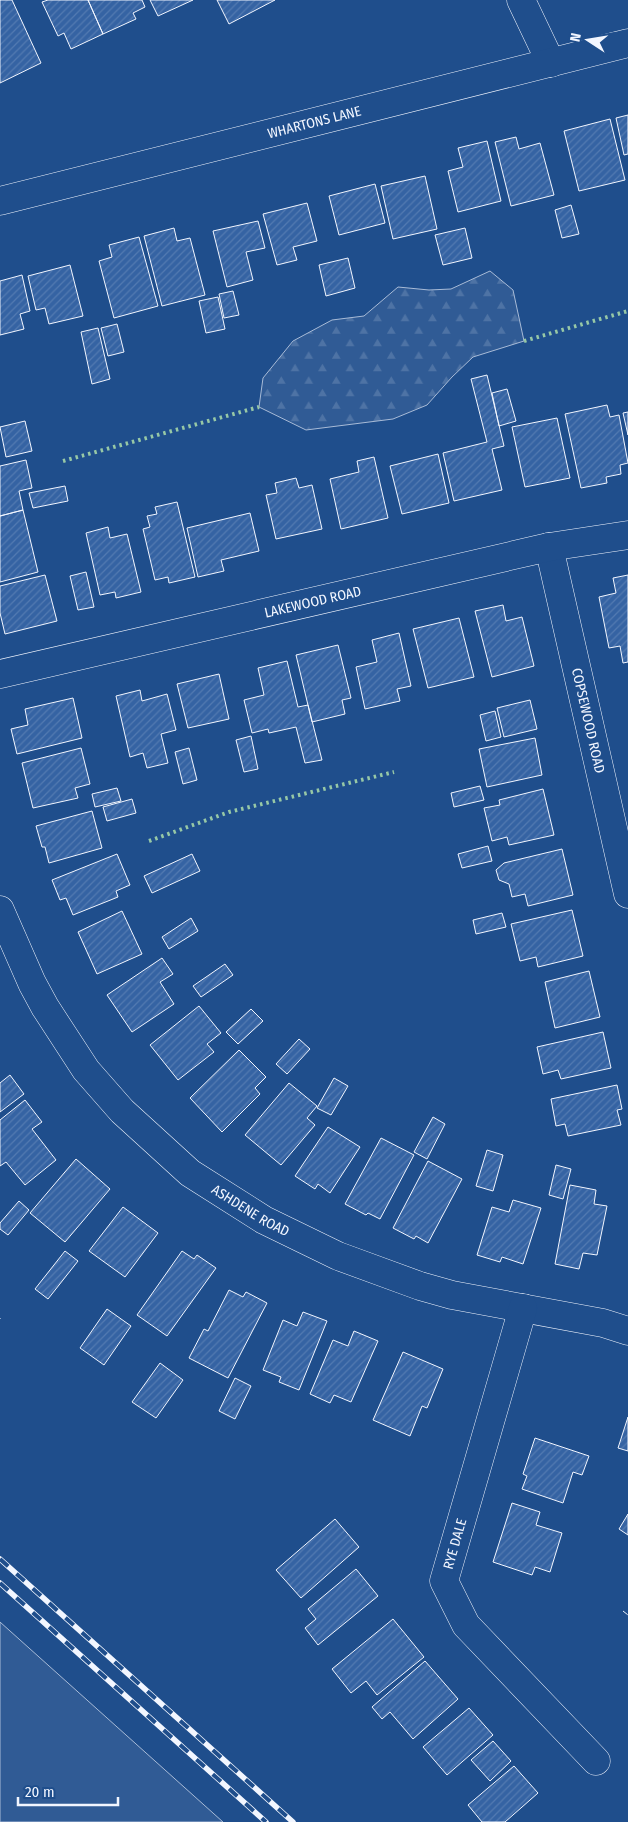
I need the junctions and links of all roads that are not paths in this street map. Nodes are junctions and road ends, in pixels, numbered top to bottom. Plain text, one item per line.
1 (521, 0) edge
2 (628, 43) edge
3 (552, 62) junction
4 (0, 201) edge
5 (628, 534) edge
6 (548, 547) junction
7 (0, 674) edge
8 (628, 894) edge
9 (0, 910) edge
10 (523, 1308) junction
11 (628, 1331) edge
12 (596, 1761) dead end

1 - 3 street
2 - 3 street, WHARTONS LANE
3 - 4 street, WHARTONS LANE
5 - 6 street, LAKEWOOD ROAD
6 - 7 street, LAKEWOOD ROAD
6 - 8 street, COPSEWOOD ROAD
9 - 10 street, ASHDENE ROAD
10 - 11 street, ASHDENE ROAD
10 - 12 street, RYE DALE

